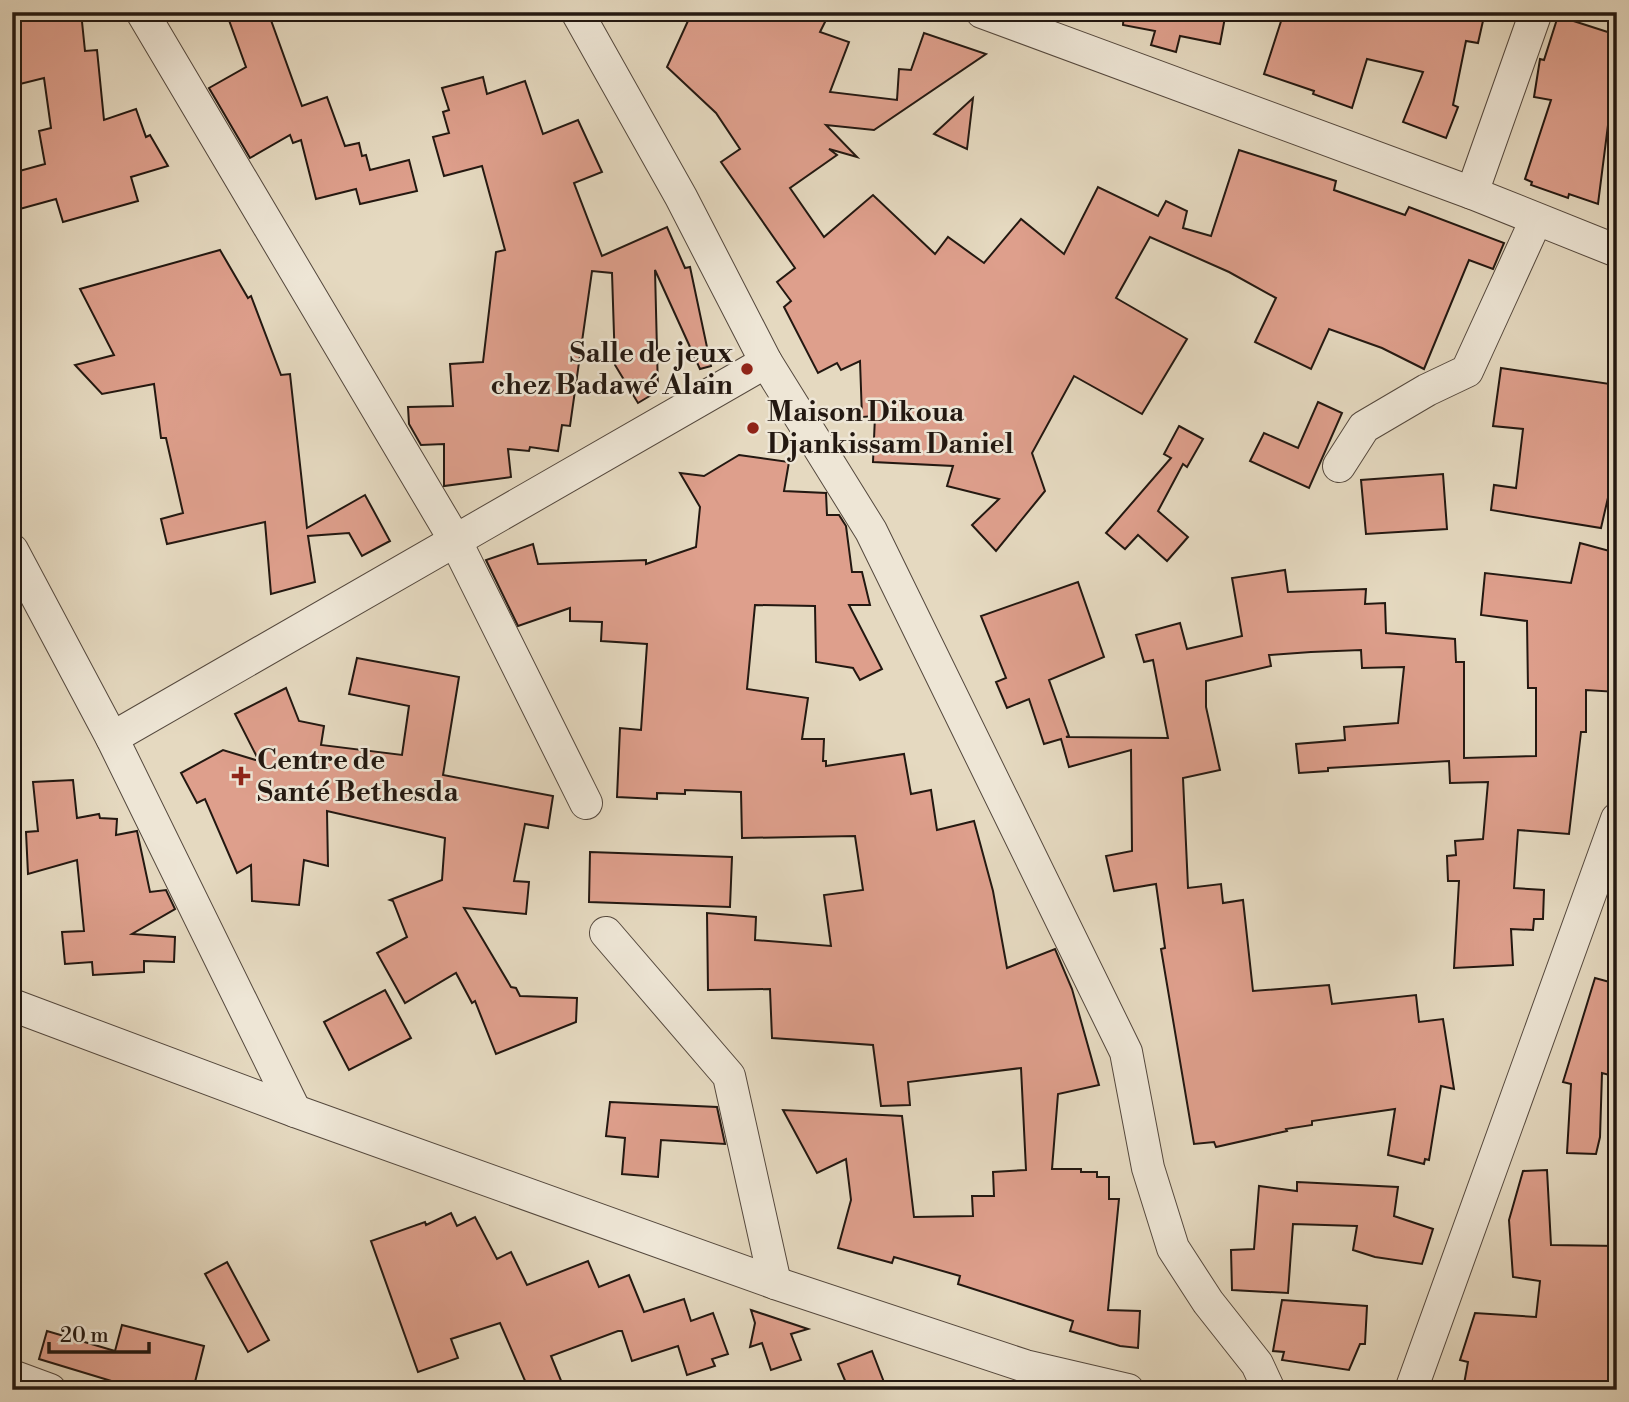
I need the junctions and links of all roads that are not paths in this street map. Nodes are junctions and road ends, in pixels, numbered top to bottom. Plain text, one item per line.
1 (142, 12) edge
2 (577, 12) edge
3 (982, 12) edge
4 (1536, 12) edge
5 (1472, 193) junction
6 (1536, 220) junction
7 (1617, 251) edge
8 (766, 362) junction
9 (1339, 466) dead end
10 (455, 540) junction
11 (12, 550) edge
12 (113, 738) junction
13 (586, 803) dead end
14 (1617, 819) edge
15 (606, 933) dead end
16 (12, 1005) edge
17 (295, 1111) junction
18 (775, 1283) junction
19 (12, 1376) edge
20 (1021, 1378) edge
21 (50, 1390) edge
22 (1128, 1390) edge
23 (1269, 1390) edge
24 (1411, 1390) edge

1 - 10 street
2 - 8 street
3 - 5 street
4 - 5 street
5 - 6 street
6 - 7 street
6 - 9 street
8 - 10 street
8 - 23 street
10 - 12 street
10 - 13 street
11 - 12 street
12 - 17 street
14 - 24 street
15 - 18 street
16 - 17 street
17 - 18 street
18 - 20 street
19 - 21 street
20 - 22 street

